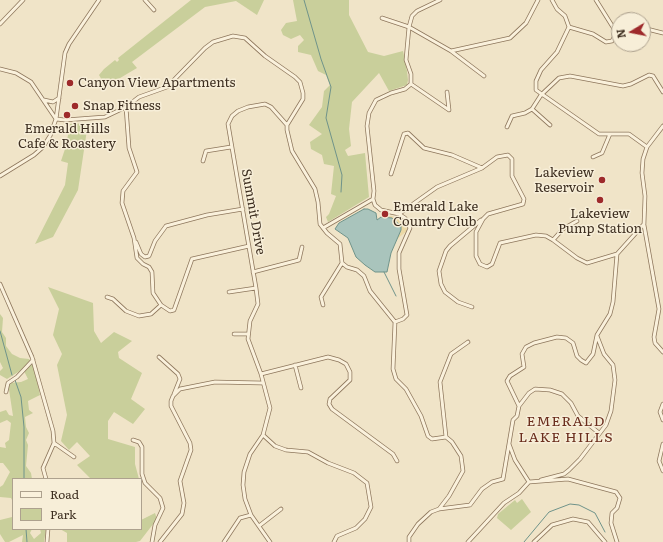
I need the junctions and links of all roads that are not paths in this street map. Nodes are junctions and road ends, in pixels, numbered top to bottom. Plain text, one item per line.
1 (23, 0) edge
2 (99, 0) edge
3 (145, 0) edge
4 (440, 0) edge
5 (538, 0) edge
6 (552, 0) edge
7 (596, 0) edge
8 (154, 10) dead end
9 (382, 18) dead end
10 (611, 21) edge
11 (0, 24) edge
12 (408, 27) junction
13 (570, 27) junction
14 (651, 30) edge
15 (663, 32) edge
16 (611, 41) edge
17 (452, 52) junction
18 (0, 69) edge
19 (484, 76) dead end
20 (411, 84) junction
21 (447, 92) dead end
22 (663, 92) edge
23 (541, 95) junction
24 (59, 98) junction
25 (44, 100) junction
26 (126, 107) junction
27 (532, 109) junction
28 (56, 119) junction
29 (287, 125) junction
30 (550, 125) dead end
31 (507, 126) dead end
32 (663, 126) edge
33 (610, 134) junction
34 (232, 147) junction
35 (647, 147) junction
36 (593, 158) dead end
37 (203, 162) dead end
38 (482, 168) junction
39 (391, 174) dead end
40 (0, 176) edge
41 (373, 199) junction
42 (243, 209) junction
43 (399, 214) junction
44 (483, 219) junction
45 (577, 221) dead end
46 (644, 224) junction
47 (323, 228) junction
48 (134, 238) junction
49 (553, 240) junction
50 (249, 246) junction
51 (302, 247) dead end
52 (617, 254) junction
53 (342, 263) junction
54 (253, 272) junction
55 (0, 284) edge
56 (256, 288) junction
57 (229, 292) dead end
58 (107, 297) dead end
59 (161, 305) junction
60 (322, 305) dead end
61 (472, 307) dead end
62 (395, 322) junction
63 (234, 334) dead end
64 (248, 334) junction
65 (597, 335) junction
66 (468, 342) dead end
67 (663, 352) edge
68 (159, 357) dead end
69 (33, 360) junction
70 (295, 366) junction
71 (261, 374) junction
72 (262, 383) junction
73 (301, 388) dead end
74 (6, 392) dead end
75 (174, 396) junction
76 (663, 404) edge
77 (519, 406) junction
78 (663, 420) edge
79 (599, 433) junction
80 (263, 435) junction
81 (446, 436) junction
82 (133, 440) dead end
83 (508, 442) junction
84 (54, 443) junction
85 (663, 444) edge
86 (74, 457) dead end
87 (397, 461) dead end
88 (663, 471) edge
89 (46, 478) edge
90 (539, 481) junction
91 (529, 482) junction
92 (281, 509) dead end
93 (439, 509) junction
94 (251, 514) junction
95 (259, 526) junction
96 (48, 530) edge
97 (47, 542) edge
98 (152, 542) edge
99 (160, 542) edge
100 (224, 542) edge
101 (270, 542) edge
102 (334, 542) edge
103 (409, 542) edge
104 (468, 542) edge
105 (534, 542) edge
106 (605, 542) edge
107 (617, 542) edge

1 - 11 street
2 - 24 street
3 - 8 street
4 - 12 street
5 - 17 street
6 - 13 street
7 - 10 street
9 - 12 street
12 - 17 street
12 - 20 street
13 - 16 street
13 - 23 street
14 - 15 street
17 - 19 street
18 - 25 street
20 - 21 street
20 - 41 street
22 - 23 street
23 - 27 street
23 - 33 street
24 - 25 street
24 - 28 street
25 - 28 street
26 - 28 street
26 - 29 street
26 - 48 street
27 - 30 street
27 - 31 street
28 - 40 street
29 - 34 street, Summit Drive
29 - 47 street
32 - 35 street
33 - 35 street
33 - 36 street
34 - 37 street
34 - 42 street, Summit Drive
35 - 46 street
38 - 39 street
38 - 43 street
38 - 44 street
41 - 43 street
41 - 47 street
42 - 48 street
42 - 50 street, Summit Drive
43 - 62 street
44 - 49 street
44 - 61 street
45 - 49 street
46 - 52 street
46 - 67 street
47 - 53 street
48 - 59 street
49 - 52 street
50 - 54 street, Summit Drive
50 - 59 street
51 - 54 street
52 - 65 street
53 - 60 street
53 - 62 street
54 - 56 street, Summit Drive
55 - 69 street
56 - 57 street
56 - 64 street, Summit Drive
58 - 59 street
62 - 81 street
63 - 64 street
64 - 71 street, Summit Drive
65 - 77 street
65 - 79 street
66 - 81 street
68 - 75 street
69 - 74 street
69 - 84 street
70 - 71 street
70 - 73 street
70 - 87 street
71 - 72 street, Summit Drive
72 - 75 street
72 - 80 street, Summit Drive
75 - 99 street
76 - 78 street
77 - 79 street
77 - 83 street
79 - 90 street
80 - 94 street, Summit Drive
80 - 102 street
81 - 93 street
82 - 98 street
83 - 91 street
83 - 93 street
84 - 86 street
84 - 89 street
85 - 88 street
90 - 91 street
90 - 107 street
91 - 104 street
92 - 95 street
93 - 103 street
94 - 95 street, Summit Drive
94 - 100 street
95 - 101 street, Summit Drive
96 - 97 street
105 - 106 street

